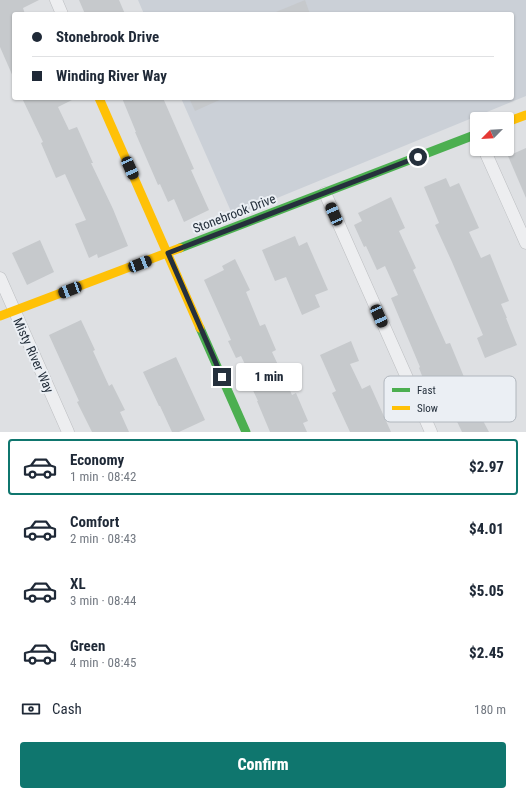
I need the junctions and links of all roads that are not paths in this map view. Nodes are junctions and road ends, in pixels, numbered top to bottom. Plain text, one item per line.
1 (56, 0) edge
2 (61, 12) edge
3 (100, 100) edge
4 (526, 115) edge
5 (514, 119) edge
6 (470, 137) edge
7 (487, 156) edge
8 (325, 192) junction
9 (526, 244) edge
10 (168, 253) junction
11 (0, 278) edge
12 (15, 311) junction
13 (0, 316) edge
14 (406, 376) edge
15 (427, 422) edge
16 (68, 432) edge
17 (246, 432) edge
18 (431, 432) edge

1 - 2 street
3 - 10 street
4 - 5 street
6 - 8 street, Stonebrook Drive
7 - 9 street
8 - 10 street, Stonebrook Drive
8 - 14 street
10 - 12 street, Stonebrook Drive
10 - 17 street
11 - 12 street, Misty River Way
12 - 13 street, Stonebrook Drive
12 - 16 street, Misty River Way
15 - 18 street

